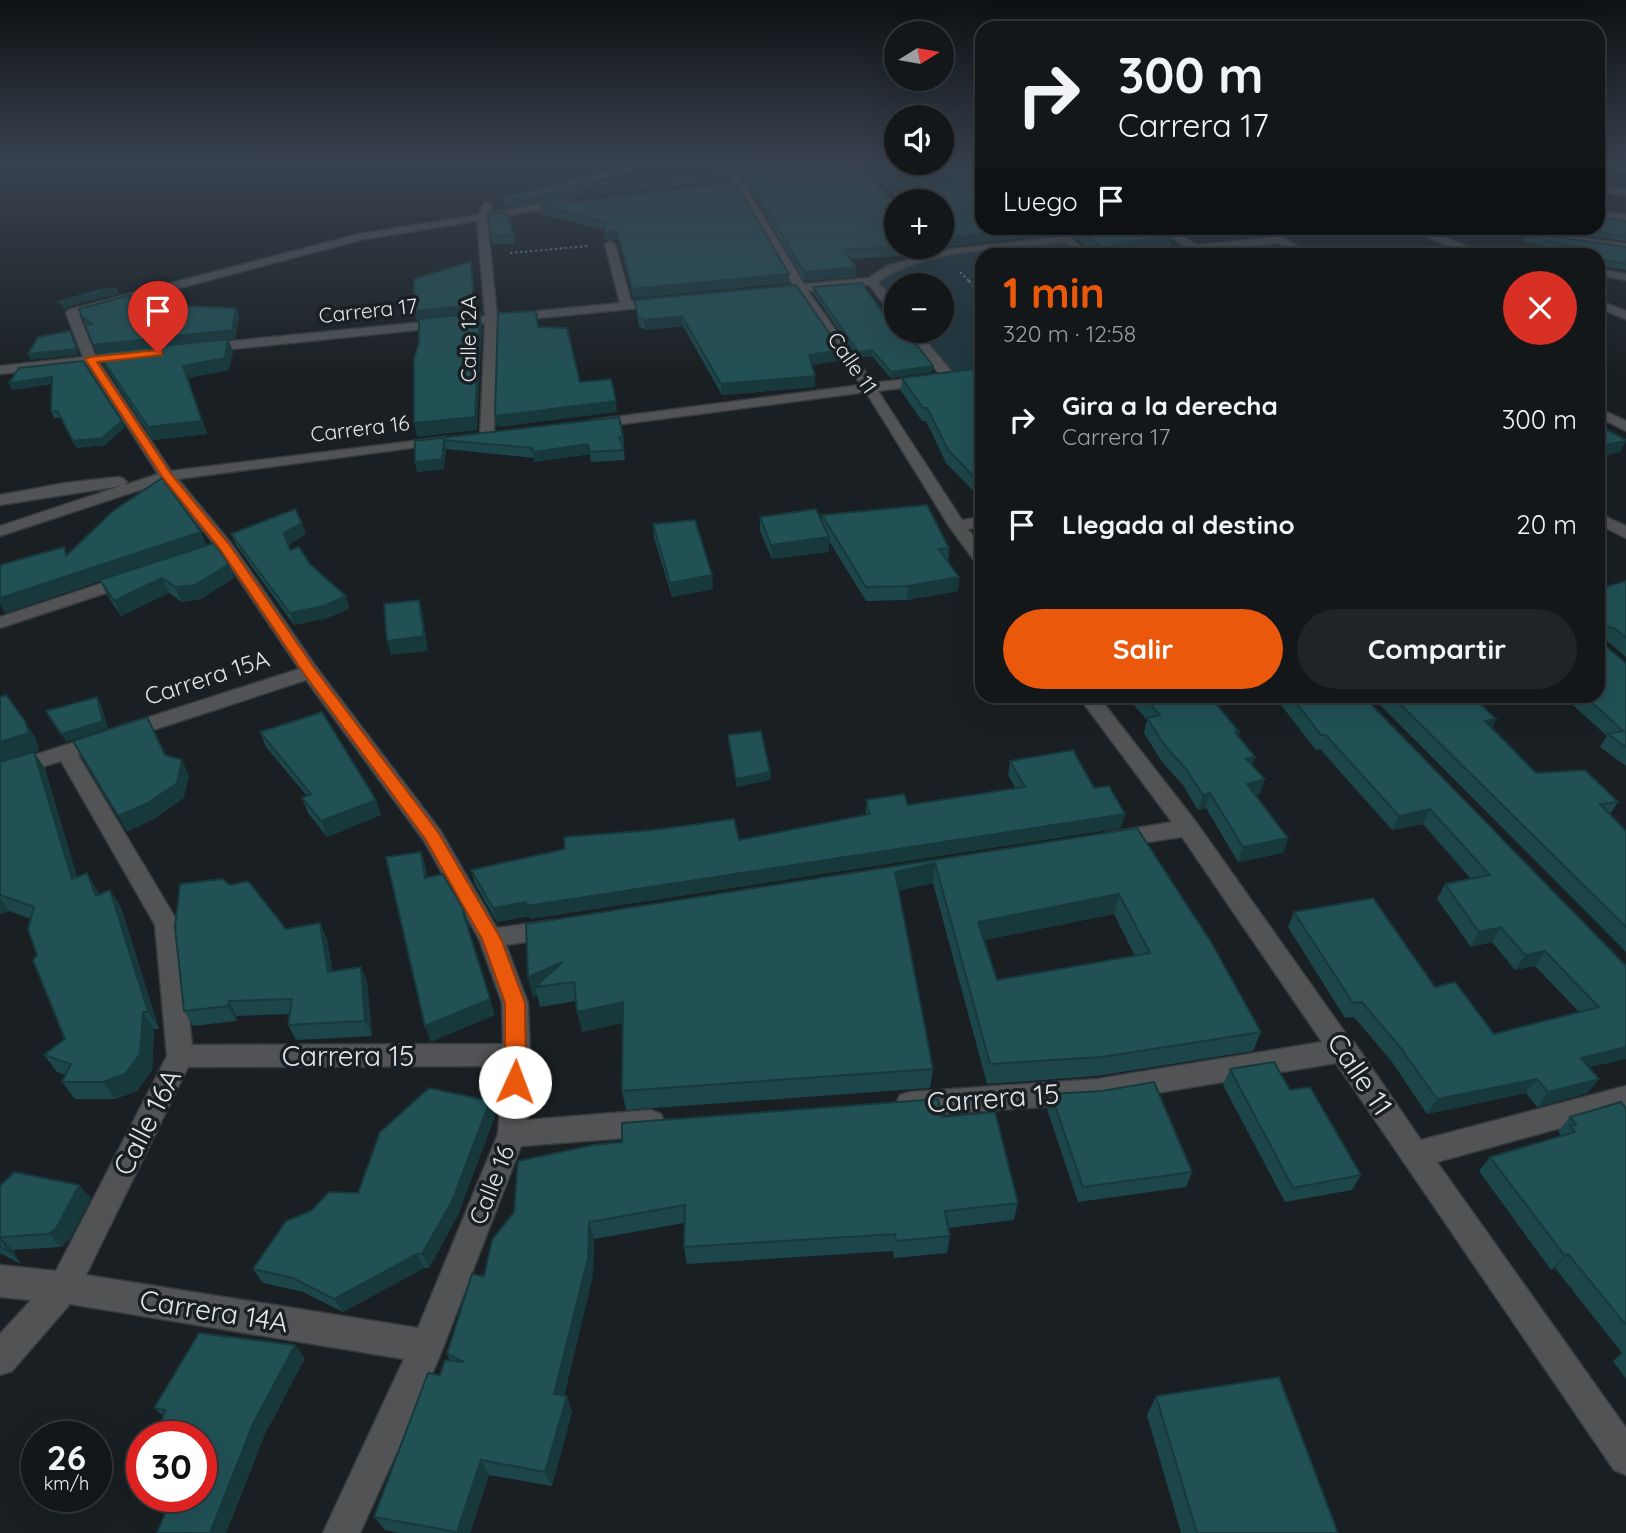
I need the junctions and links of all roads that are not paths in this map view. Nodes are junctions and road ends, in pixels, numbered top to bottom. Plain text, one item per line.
1 (368, 236) edge
2 (485, 236) edge
3 (766, 236) edge
4 (1065, 236) edge
5 (1175, 236) edge
6 (1272, 236) edge
7 (1431, 236) edge
8 (1579, 236) edge
9 (1069, 239) junction
10 (1280, 240) junction
11 (610, 244) edge
12 (1626, 247) edge
13 (1079, 248) edge
14 (1194, 248) edge
15 (1227, 248) edge
16 (1295, 248) edge
17 (1462, 248) edge
18 (954, 249) edge
19 (916, 259) edge
20 (1605, 273) edge
21 (1626, 277) edge
22 (872, 281) junction
23 (800, 288) junction
24 (760, 292) edge
25 (884, 296) edge
26 (680, 300) edge
27 (626, 305) junction
28 (1605, 307) edge
29 (1626, 315) edge
30 (491, 318) junction
31 (922, 343) edge
32 (185, 350) edge
33 (118, 357) edge
34 (90, 359) junction
35 (0, 370) edge
36 (975, 374) edge
37 (949, 377) junction
38 (869, 387) junction
39 (1605, 416) edge
40 (577, 426) edge
41 (1624, 426) edge
42 (1605, 427) edge
43 (481, 436) joint
44 (167, 476) junction
45 (0, 500) edge
46 (1605, 522) edge
47 (975, 523) edge
48 (957, 526) junction
49 (0, 531) edge
50 (1626, 533) edge
51 (975, 549) edge
52 (145, 574) edge
53 (0, 623) edge
54 (310, 672) junction
55 (1092, 703) edge
56 (66, 752) junction
57 (0, 773) edge
58 (1188, 828) junction
59 (1092, 843) edge
60 (573, 925) edge
61 (491, 939) junction
62 (1345, 1050) junction
63 (517, 1055) junction
64 (180, 1056) junction
65 (1626, 1098) edge
66 (888, 1106) edge
67 (679, 1121) edge
68 (512, 1134) junction
69 (1415, 1155) junction
70 (0, 1281) edge
71 (64, 1287) junction
72 (427, 1346) junction
73 (0, 1359) edge
74 (1626, 1458) edge
75 (341, 1533) edge

1 - 34 street, Calle 16
2 - 30 street, Calle 12A
3 - 23 street, Calle 11
4 - 9 street
5 - 14 street
6 - 10 street
7 - 17 street
8 - 12 street
9 - 13 street
9 - 18 street
10 - 15 street
10 - 16 street
11 - 27 street
19 - 22 street
20 - 21 street
22 - 23 street
22 - 25 street
23 - 24 street
23 - 38 street, Calle 11
26 - 27 street, Carrera 17
27 - 30 street, Carrera 17
28 - 29 street
30 - 32 street, Carrera 17
30 - 43 street, Calle 12A
31 - 37 street
33 - 34 street
34 - 35 street
34 - 44 street, Calle 16
36 - 37 street
37 - 38 street
38 - 40 street
38 - 48 street, Calle 11
39 - 41 street
41 - 42 street
43 - 44 street, Carrera 16
44 - 45 street
44 - 49 street, Carrera 16
44 - 54 street, Calle 16
46 - 50 street
47 - 48 street
48 - 51 street, Calle 11
52 - 53 street
54 - 56 street, Carrera 15A
54 - 61 street, Calle 16
55 - 58 street, Calle 11
56 - 57 street, Carrera 15A
56 - 64 street, Calle 16A
58 - 59 street
58 - 62 street, Calle 11
60 - 61 street
61 - 63 street, Calle 16
62 - 66 street, Carrera 15
62 - 69 street, Calle 11
63 - 64 street, Carrera 15
63 - 68 street, Calle 16
64 - 71 street, Calle 16A
65 - 69 street
67 - 68 street
68 - 72 street, Calle 16
69 - 74 street, Calle 11
70 - 71 street, Carrera 14A
71 - 72 street, Carrera 14A
71 - 73 street, Calle 16A
72 - 75 street, Calle 16

